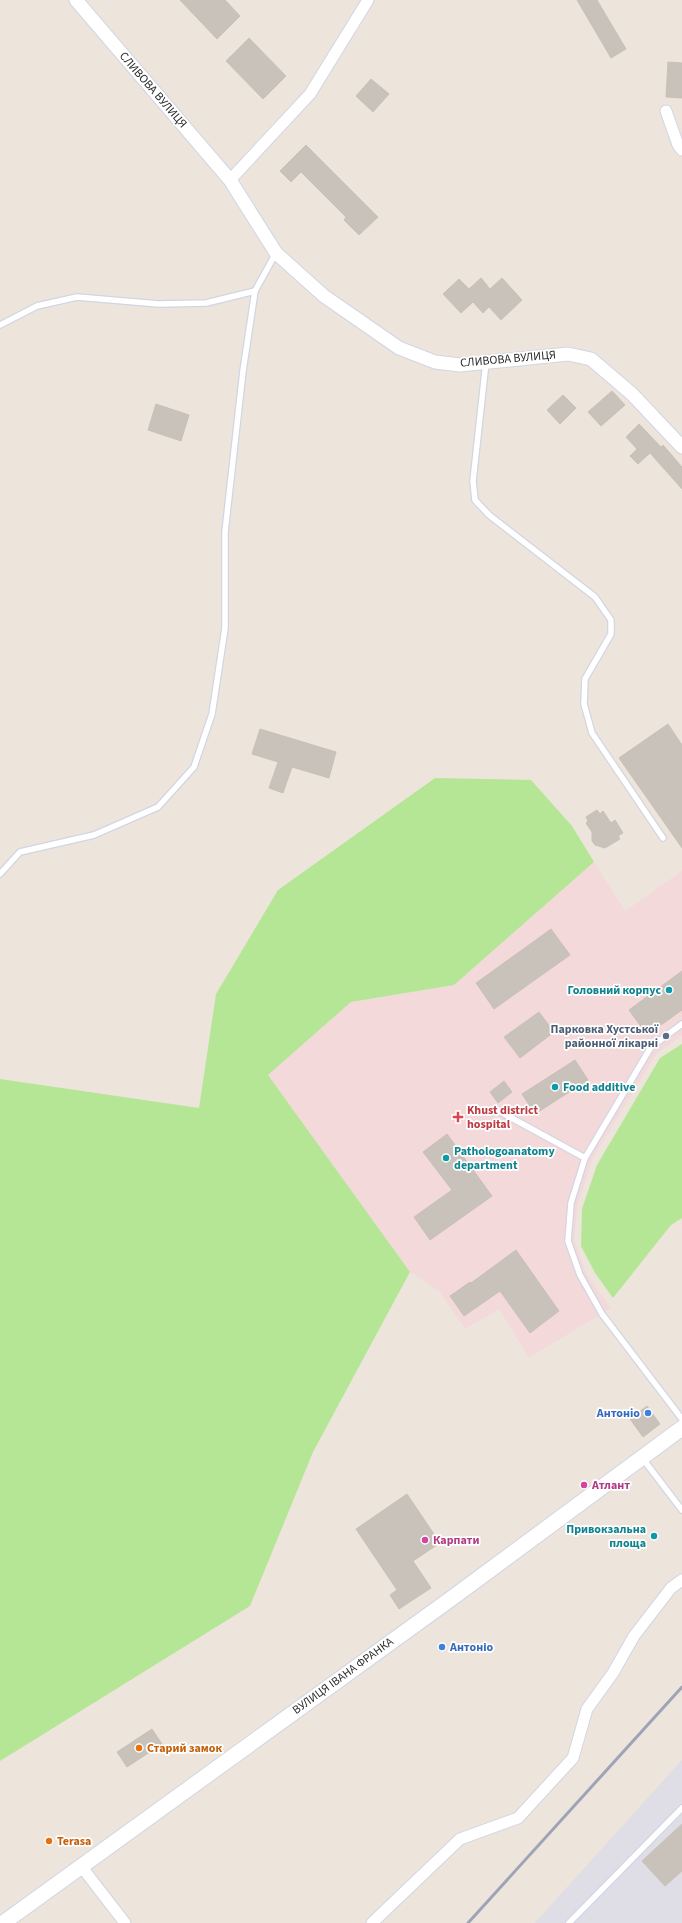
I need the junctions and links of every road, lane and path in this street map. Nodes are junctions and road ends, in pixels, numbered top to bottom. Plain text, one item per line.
1 (76, 0) edge
2 (368, 0) edge
3 (666, 111) dead end
4 (682, 150) edge
5 (230, 180) junction
6 (276, 253) junction
7 (255, 291) junction
8 (0, 325) edge
9 (486, 361) junction
10 (682, 447) edge
11 (664, 838) dead end
12 (0, 874) edge
13 (682, 1024) edge
14 (497, 1110) dead end
15 (584, 1158) junction
16 (682, 1419) edge
17 (682, 1428) edge
18 (642, 1457) junction
19 (682, 1510) edge
20 (682, 1580) edge
21 (682, 1808) edge
22 (81, 1866) junction
23 (3, 1923) edge
24 (125, 1923) edge
25 (372, 1923) edge
26 (568, 1923) edge

1 - 5 street, СЛИВОВА ВУЛИЦЯ
2 - 5 street
3 - 4 street
5 - 6 street, СЛИВОВА ВУЛИЦЯ
6 - 7 lane
6 - 9 street, СЛИВОВА ВУЛИЦЯ
7 - 8 lane
7 - 12 lane
9 - 10 street, СЛИВОВА ВУЛИЦЯ
9 - 11 lane
13 - 15 lane
14 - 15 lane
15 - 16 lane
17 - 18 main road, ВУЛИЦЯ ІВАНА ФРАНКА
18 - 19 lane
18 - 22 main road, ВУЛИЦЯ ІВАНА ФРАНКА
20 - 25 street
21 - 26 lane
22 - 23 main road, ВУЛИЦЯ ІВАНА ФРАНКА
22 - 24 street

